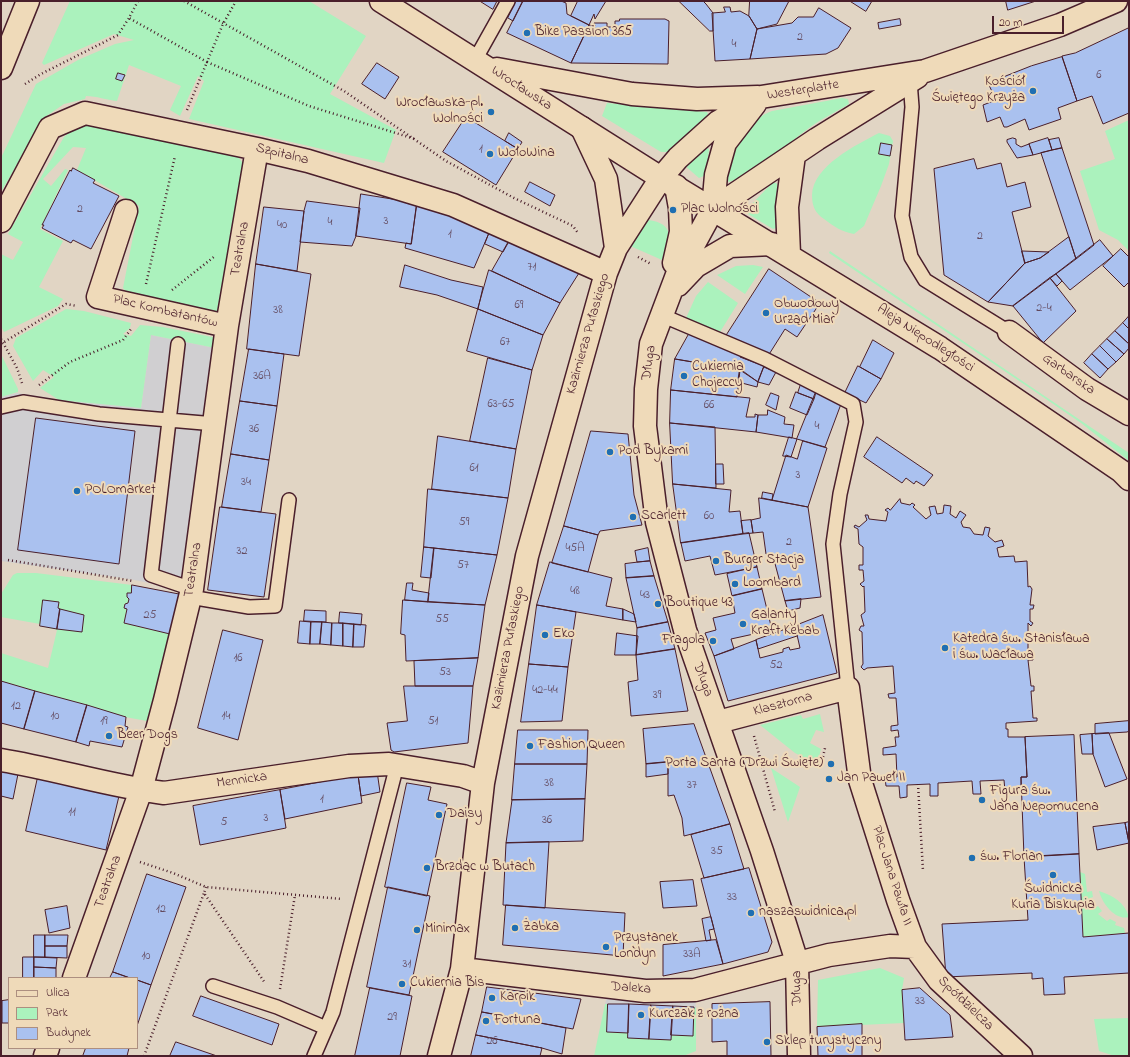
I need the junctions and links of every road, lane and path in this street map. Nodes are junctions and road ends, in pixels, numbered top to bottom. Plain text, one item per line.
1 (28, 1) edge
2 (138, 1) edge
3 (184, 1) edge
4 (236, 1) edge
5 (381, 1) edge
6 (508, 1) edge
7 (1116, 1) edge
8 (129, 18) junction
9 (223, 24) junction
10 (207, 62) junction
11 (481, 64) junction
12 (1, 67) edge
13 (917, 76) junction
14 (26, 84) dead end
15 (761, 97) junction
16 (582, 128) junction
17 (181, 133) junction
18 (415, 139) junction
19 (257, 149) junction
20 (794, 155) junction
21 (668, 182) junction
22 (713, 209) junction
23 (126, 211) dead end
24 (1, 221) edge
25 (578, 233) dead end
26 (616, 248) junction
27 (780, 249) junction
28 (606, 273) junction
29 (664, 306) junction
30 (141, 307) junction
31 (227, 326) junction
32 (1009, 332) joint
33 (1, 339) edge
34 (2, 343) edge
35 (178, 344) dead end
36 (17, 368) dead end
37 (1, 407) edge
38 (1129, 414) edge
39 (169, 420) junction
40 (215, 424) junction
41 (1129, 479) edge
42 (289, 500) dead end
43 (8, 560) dead end
44 (136, 582) dead end
45 (191, 593) junction
46 (848, 688) junction
47 (748, 714) junction
48 (718, 722) junction
49 (825, 748) dead end
50 (823, 757) dead end
51 (1, 760) edge
52 (397, 765) junction
53 (484, 783) junction
54 (918, 784) dead end
55 (141, 790) junction
56 (777, 819) dead end
57 (138, 862) dead end
58 (923, 871) dead end
59 (206, 887) junction
60 (204, 893) junction
61 (295, 894) junction
62 (362, 900) junction
63 (915, 947) junction
64 (797, 962) junction
65 (462, 969) junction
66 (74, 977) edge
67 (213, 986) dead end
68 (277, 1004) junction
69 (326, 1028) junction
70 (144, 1056) edge
71 (314, 1056) edge
72 (439, 1056) edge
73 (799, 1056) edge
74 (1021, 1056) edge

1 - 12 street
2 - 8 path
3 - 9 path
4 - 9 path
5 - 11 street, Wrocławska
6 - 11 lane
7 - 13 street, Westerplatte
8 - 10 path
8 - 14 path
9 - 10 path
9 - 18 path
10 - 17 path
10 - 18 path
11 - 15 street
11 - 16 street, Wrocławska
13 - 15 street, Westerplatte
13 - 20 street, Westerplatte
13 - 32 lane
15 - 21 street, Westerplatte
15 - 22 street
16 - 21 street, Wrocławska
16 - 26 street
17 - 19 street, Szpitalna
17 - 24 street, Szpitalna
17 - 30 path
18 - 25 path
19 - 28 street, Szpitalna
19 - 31 street, Teatralna
20 - 22 street, Westerplatte
20 - 27 street
21 - 22 street, Aleja Niepodległości
21 - 26 street, Kazimierza Pułaskiego
21 - 29 street, Długa
22 - 27 street, Aleja Niepodległości
22 - 29 street, Długa
23 - 30 street, Plac Kombatantów
26 - 28 street, Kazimierza Pułaskiego
27 - 29 street, Długa
27 - 41 street, Aleja Niepodległości
28 - 53 street, Kazimierza Pułaskiego
29 - 46 lane
29 - 48 street, Długa
30 - 31 street, Plac Kombatantów
31 - 40 street, Teatralna
32 - 38 street, Garbarska
33 - 34 path
34 - 36 path
35 - 39 lane
37 - 39 lane
39 - 40 lane
39 - 45 lane
40 - 45 street, Teatralna
42 - 45 lane
43 - 44 path
45 - 55 street, Teatralna
46 - 47 street, Klasztorna
46 - 63 street, Plac Jana Pawła II
47 - 48 street, Klasztorna
47 - 56 path
48 - 64 street, Długa
49 - 50 path
51 - 55 street, Mennicka
52 - 53 street, Mennicka
52 - 55 street, Mennicka
52 - 62 lane
53 - 65 street, Kazimierza Pułaskiego
54 - 58 path
55 - 66 street, Teatralna
57 - 59 path
59 - 60 path
59 - 61 path
60 - 68 path
60 - 70 path
61 - 62 path
61 - 68 path
62 - 69 lane
63 - 64 street, Plac Jana Pawła II
63 - 74 street, Spółdzielcza
64 - 65 street, Daleka
64 - 73 street, Długa
65 - 72 street, Kazimierza Pułaskiego
67 - 68 lane
68 - 69 lane
69 - 71 lane

